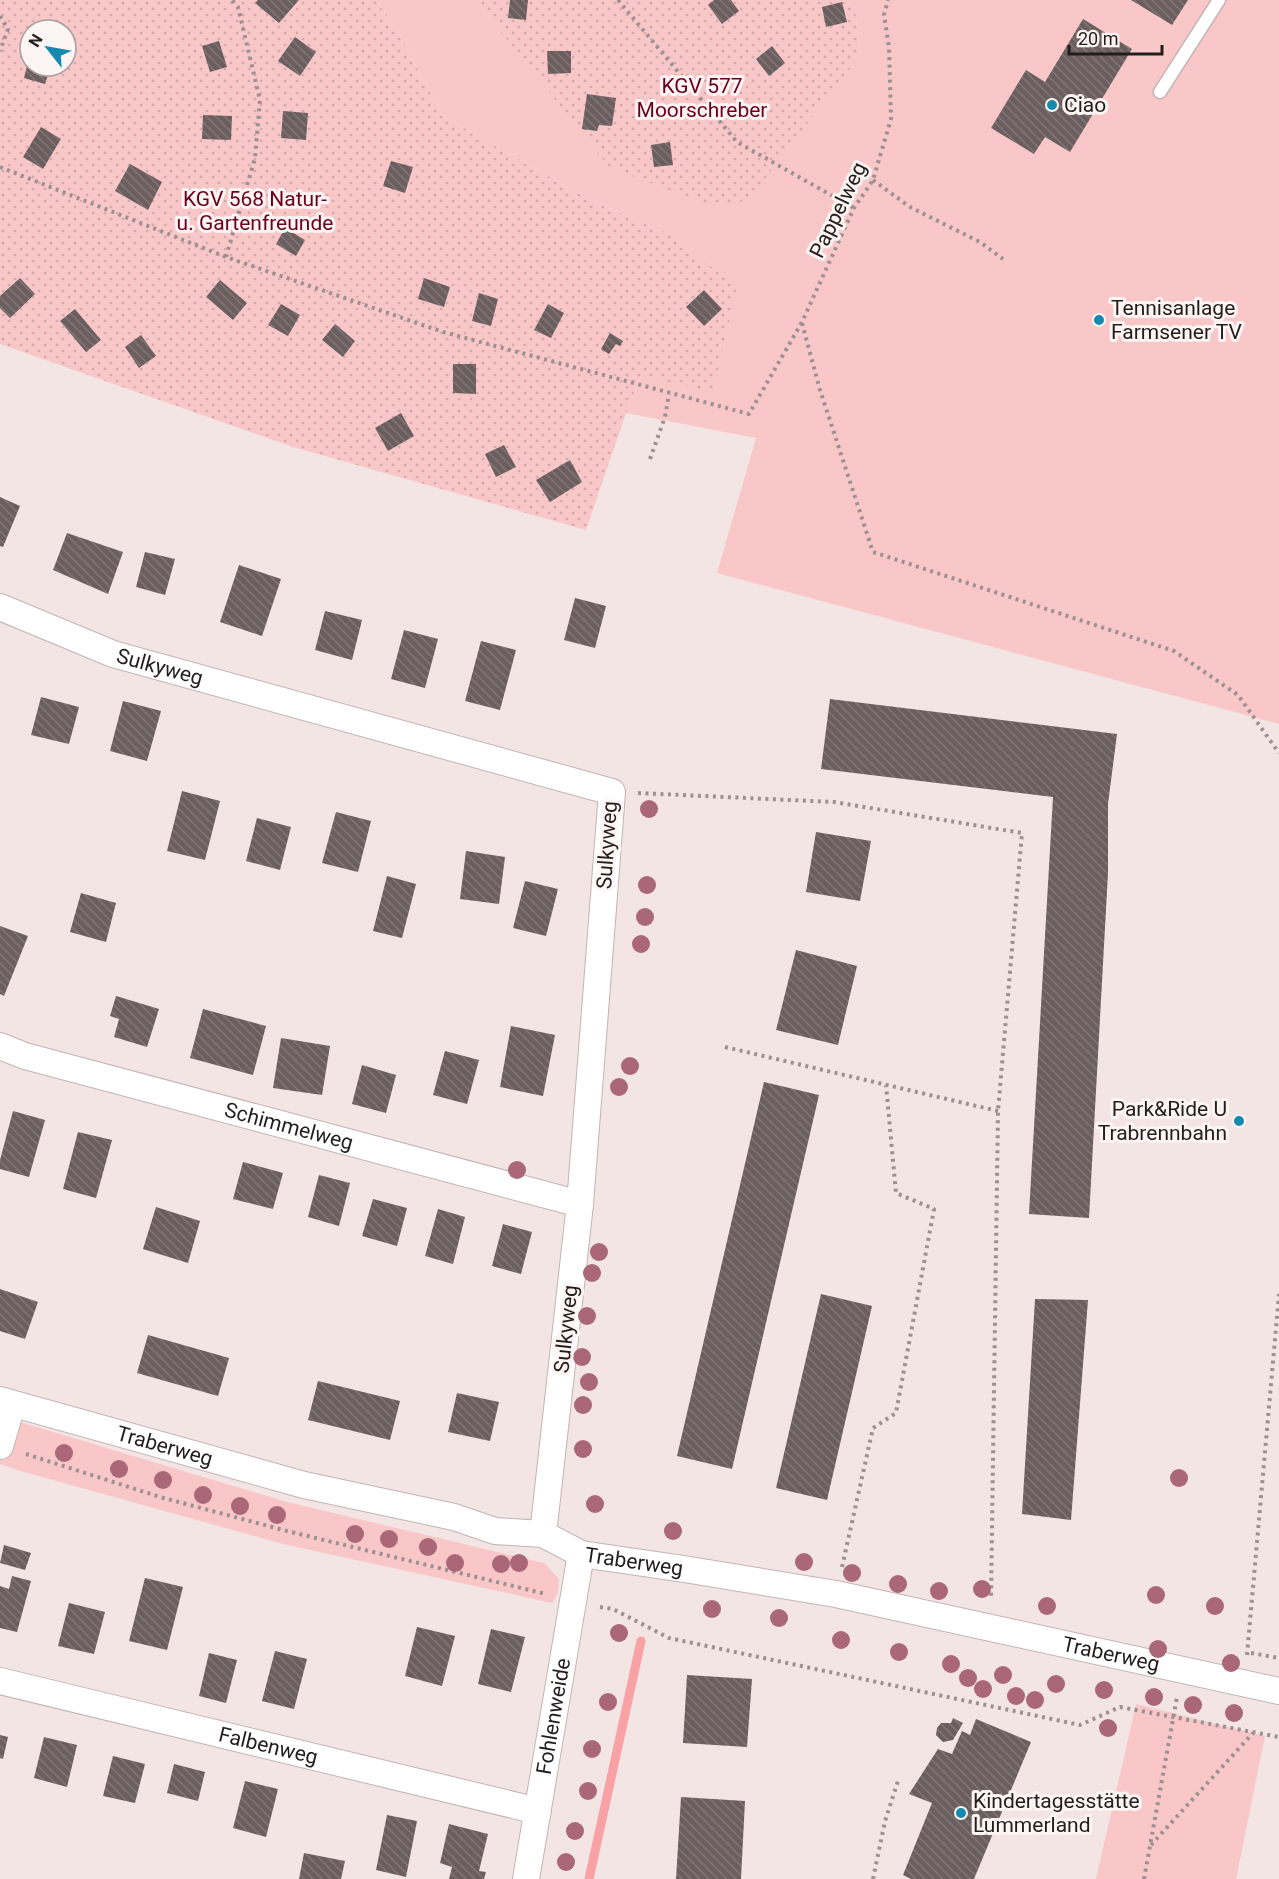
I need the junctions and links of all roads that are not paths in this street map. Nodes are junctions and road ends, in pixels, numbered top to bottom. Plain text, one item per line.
1 (1219, 0) edge
2 (1160, 92) dead end
3 (0, 607) edge
4 (0, 1046) edge
5 (580, 1204) junction
6 (6, 1402) edge
7 (0, 1446) edge
8 (543, 1534) junction
9 (581, 1554) junction
10 (0, 1681) edge
11 (1279, 1691) edge
12 (538, 1810) junction
13 (526, 1879) edge

1 - 2 lane
3 - 5 street, Sulkyweg
4 - 5 street, Schimmelweg
5 - 8 street, Sulkyweg
6 - 7 street
6 - 8 street, Traberweg
8 - 9 street, Traberweg
9 - 11 street, Traberweg
9 - 12 street, Fohlenweide
10 - 12 street, Falbenweg
12 - 13 street, Fohlenweide

